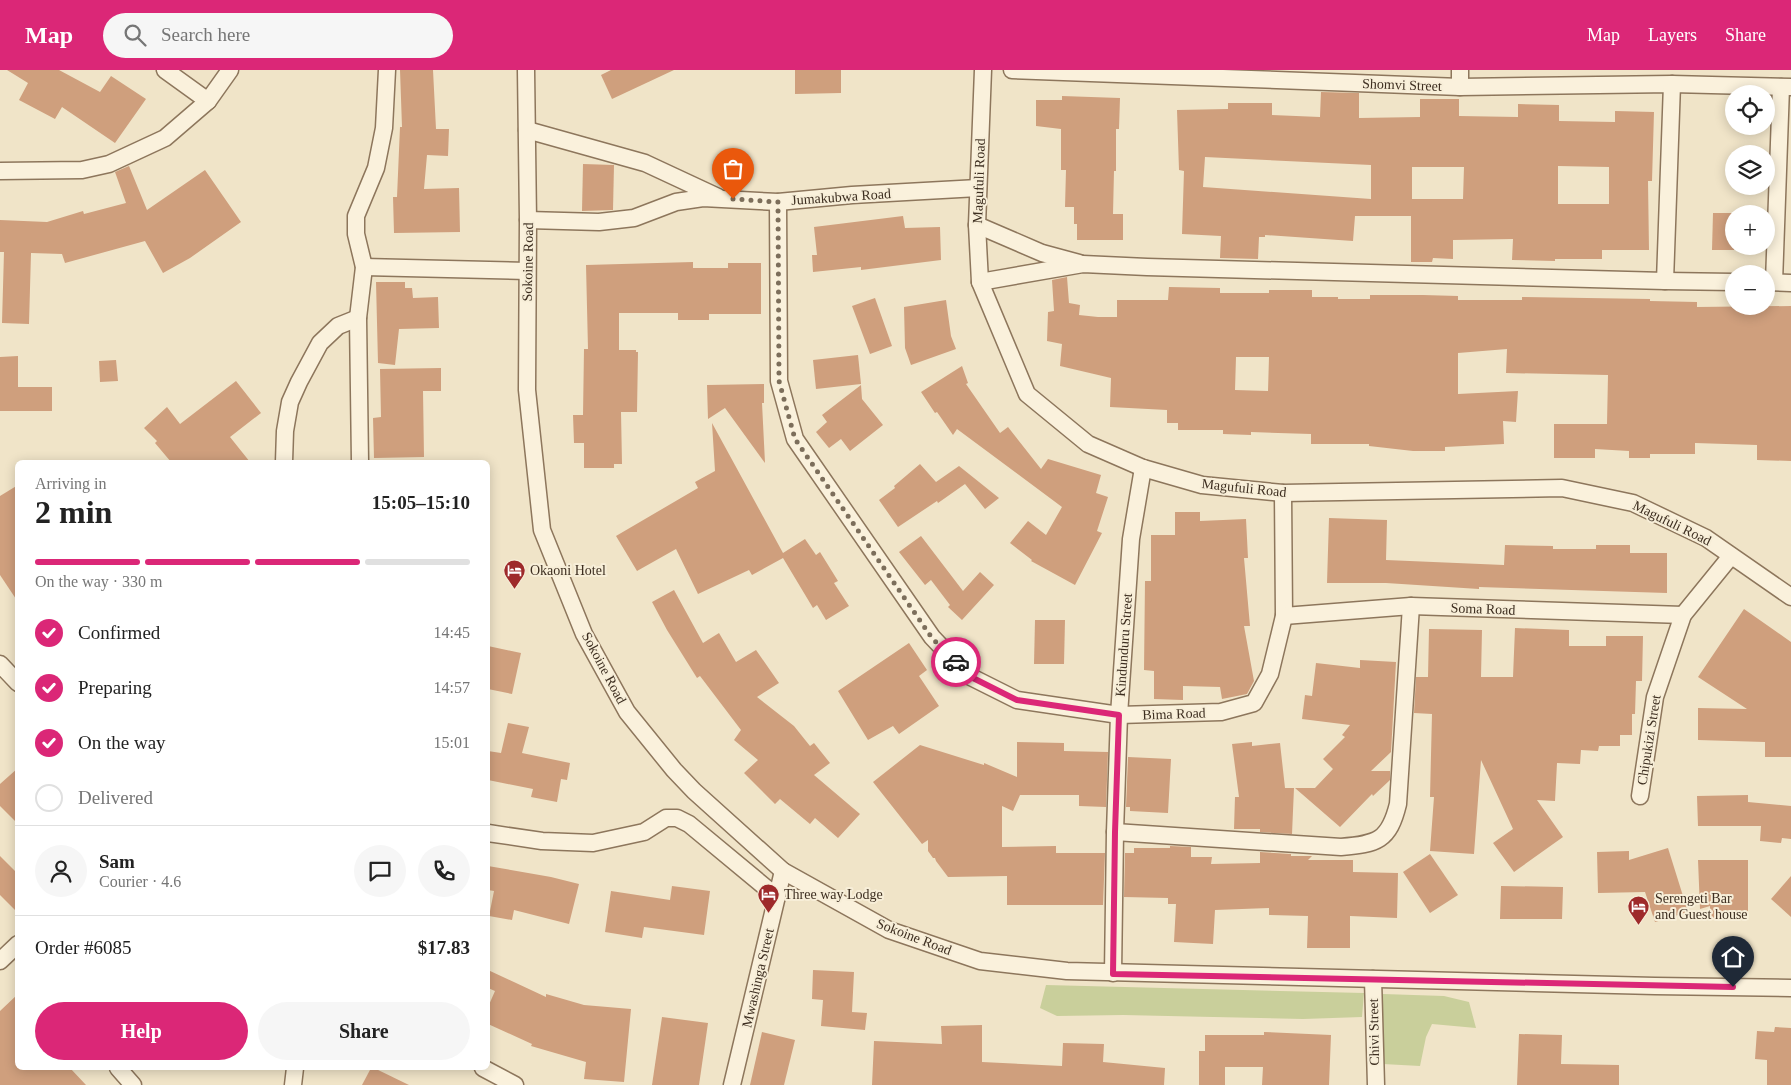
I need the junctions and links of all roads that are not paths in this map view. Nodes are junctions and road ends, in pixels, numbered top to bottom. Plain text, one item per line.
1 (165, 70) edge
2 (230, 70) edge
3 (386, 70) edge
4 (526, 70) edge
5 (983, 70) edge
6 (1012, 70) edge
7 (1460, 70) edge
8 (1672, 84) junction
9 (1460, 87) junction
10 (1786, 87) edge
11 (208, 101) junction
12 (527, 130) junction
13 (0, 171) edge
14 (978, 188) junction
15 (722, 199) junction
16 (778, 202) junction
17 (528, 220) junction
18 (977, 225) junction
19 (1083, 264) junction
20 (1771, 265) edge
21 (364, 268) junction
22 (528, 271) junction
23 (980, 282) junction
24 (1665, 282) junction
25 (1725, 282) edge
26 (1775, 282) edge
27 (1791, 283) edge
28 (358, 318) junction
29 (284, 460) edge
30 (360, 460) edge
31 (1143, 468) junction
32 (1283, 493) junction
33 (1731, 556) junction
34 (1791, 597) edge
35 (1411, 606) junction
36 (1683, 615) junction
37 (1284, 616) junction
38 (0, 664) edge
39 (15, 679) edge
40 (1119, 715) junction
41 (1640, 796) dead end
42 (1115, 832) junction
43 (490, 833) edge
44 (783, 871) junction
45 (777, 897) junction
46 (15, 949) edge
47 (0, 961) edge
48 (1113, 974) junction
49 (1373, 979) junction
50 (1791, 988) edge
51 (120, 1070) edge
52 (295, 1070) edge
53 (487, 1070) edge
54 (133, 1085) edge
55 (293, 1085) edge
56 (515, 1085) edge
57 (732, 1085) edge
58 (1376, 1085) edge

1 - 11 street
2 - 11 street
3 - 21 street
4 - 12 street, Sokoine Road
5 - 14 street, Magufuli Road
6 - 9 street, Shomvi Street
7 - 9 street
8 - 9 street, Shomvi Street
8 - 10 street, Shomvi Street
8 - 24 street
10 - 20 street
11 - 13 street
12 - 15 street
12 - 17 street, Sokoine Road
14 - 16 street, Jumakubwa Road
14 - 18 street, Magufuli Road
15 - 16 street, Jumakubwa Road
15 - 17 street, Jumakubwa Road
16 - 40 street, Bima Road
17 - 22 street, Sokoine Road
18 - 19 street
18 - 23 street, Magufuli Road
19 - 23 street
19 - 24 street
21 - 22 street
21 - 28 street
22 - 44 street, Sokoine Road
23 - 31 street, Magufuli Road
24 - 25 street
26 - 27 street
28 - 29 street
28 - 30 street
31 - 32 street, Magufuli Road
31 - 40 street, Kindunduru Street
32 - 33 street, Magufuli Road
32 - 37 street, Bima Road
33 - 34 street, Magufuli Road
33 - 36 street, Chipukizi Street
35 - 36 street, Soma Road
35 - 37 street, Soma Road
35 - 42 street
36 - 41 street, Chipukizi Street
37 - 40 street, Bima Road
38 - 39 street
40 - 42 street, Kindunduru Street
42 - 48 street, Kindunduru Street
43 - 45 street
44 - 45 street, Mwashinga Street
44 - 48 street, Sokoine Road
45 - 57 street, Mwashinga Street
46 - 47 street
48 - 49 street, Sokoine Road
49 - 50 street, Sokoine Road
49 - 58 street, Chivi Street
51 - 54 street
52 - 55 street
53 - 56 street

